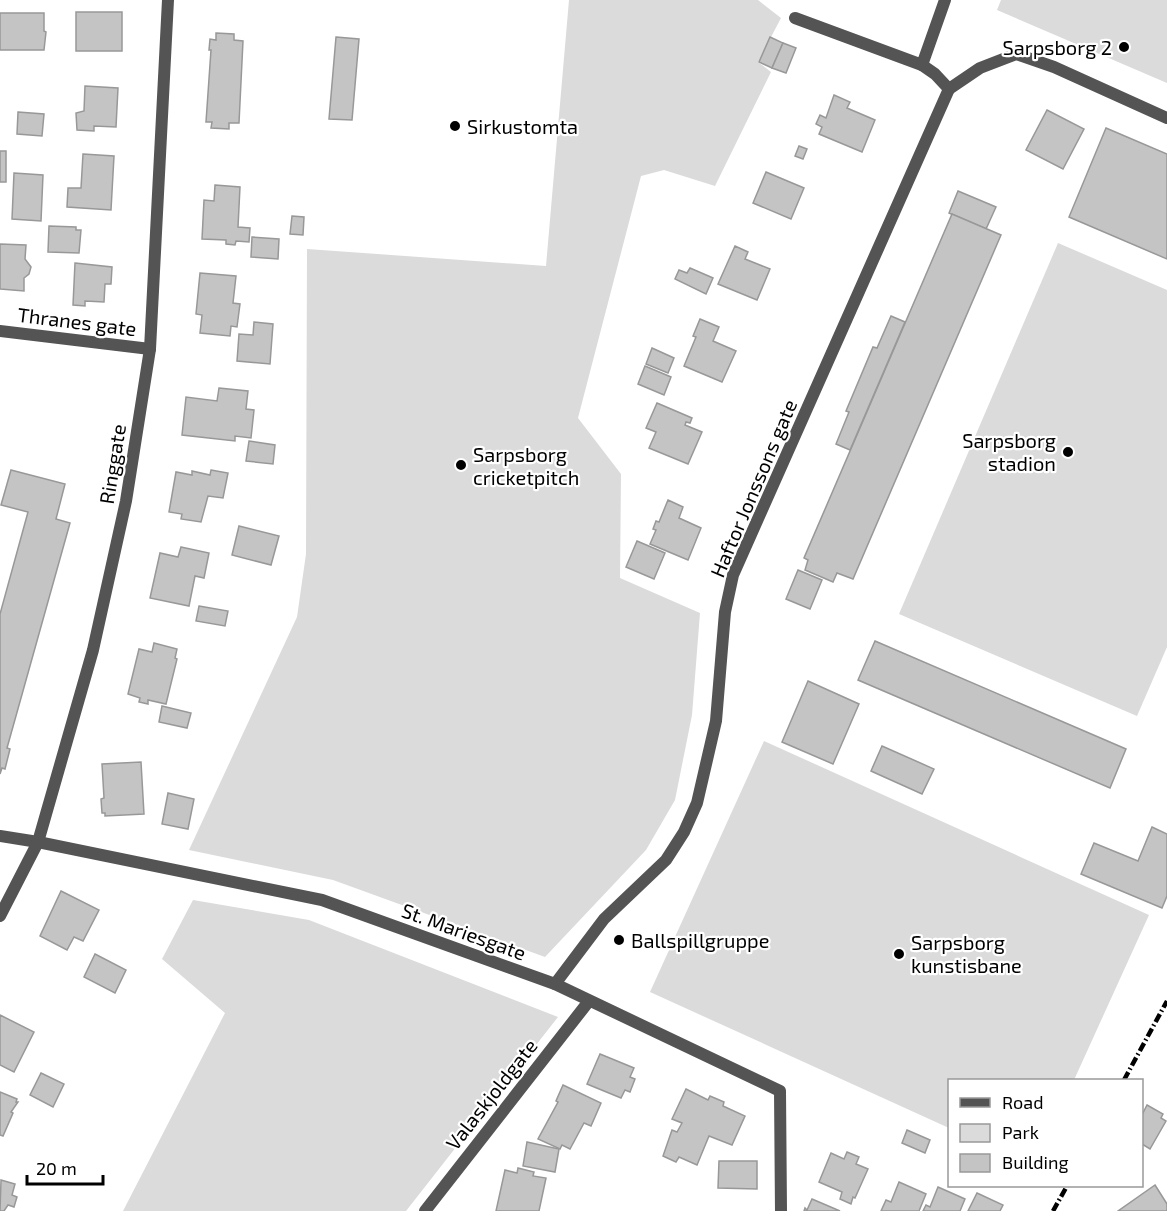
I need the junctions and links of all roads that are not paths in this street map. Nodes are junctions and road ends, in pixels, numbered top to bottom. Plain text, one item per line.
1 (168, 0) edge
2 (945, 0) edge
3 (795, 18) dead end
4 (922, 65) junction
5 (949, 89) junction
6 (1167, 118) edge
7 (0, 331) edge
8 (150, 349) junction
9 (0, 836) edge
10 (38, 842) junction
11 (0, 916) edge
12 (555, 984) junction
13 (589, 1001) junction
14 (425, 1211) edge
15 (781, 1211) edge

1 - 8 street, Ringgate
2 - 4 street
3 - 4 street
4 - 5 street
5 - 6 street
5 - 12 street, Haftor Jonssons gate
7 - 8 street, Thranes gate
8 - 10 street, Ringgate
9 - 10 street, St. Mariesgate
10 - 11 street, Ringgate
10 - 12 street, St. Mariesgate
12 - 13 street, St. Mariesgate
13 - 14 street, Valaskjoldgate
13 - 15 street, St. Mariesgate

